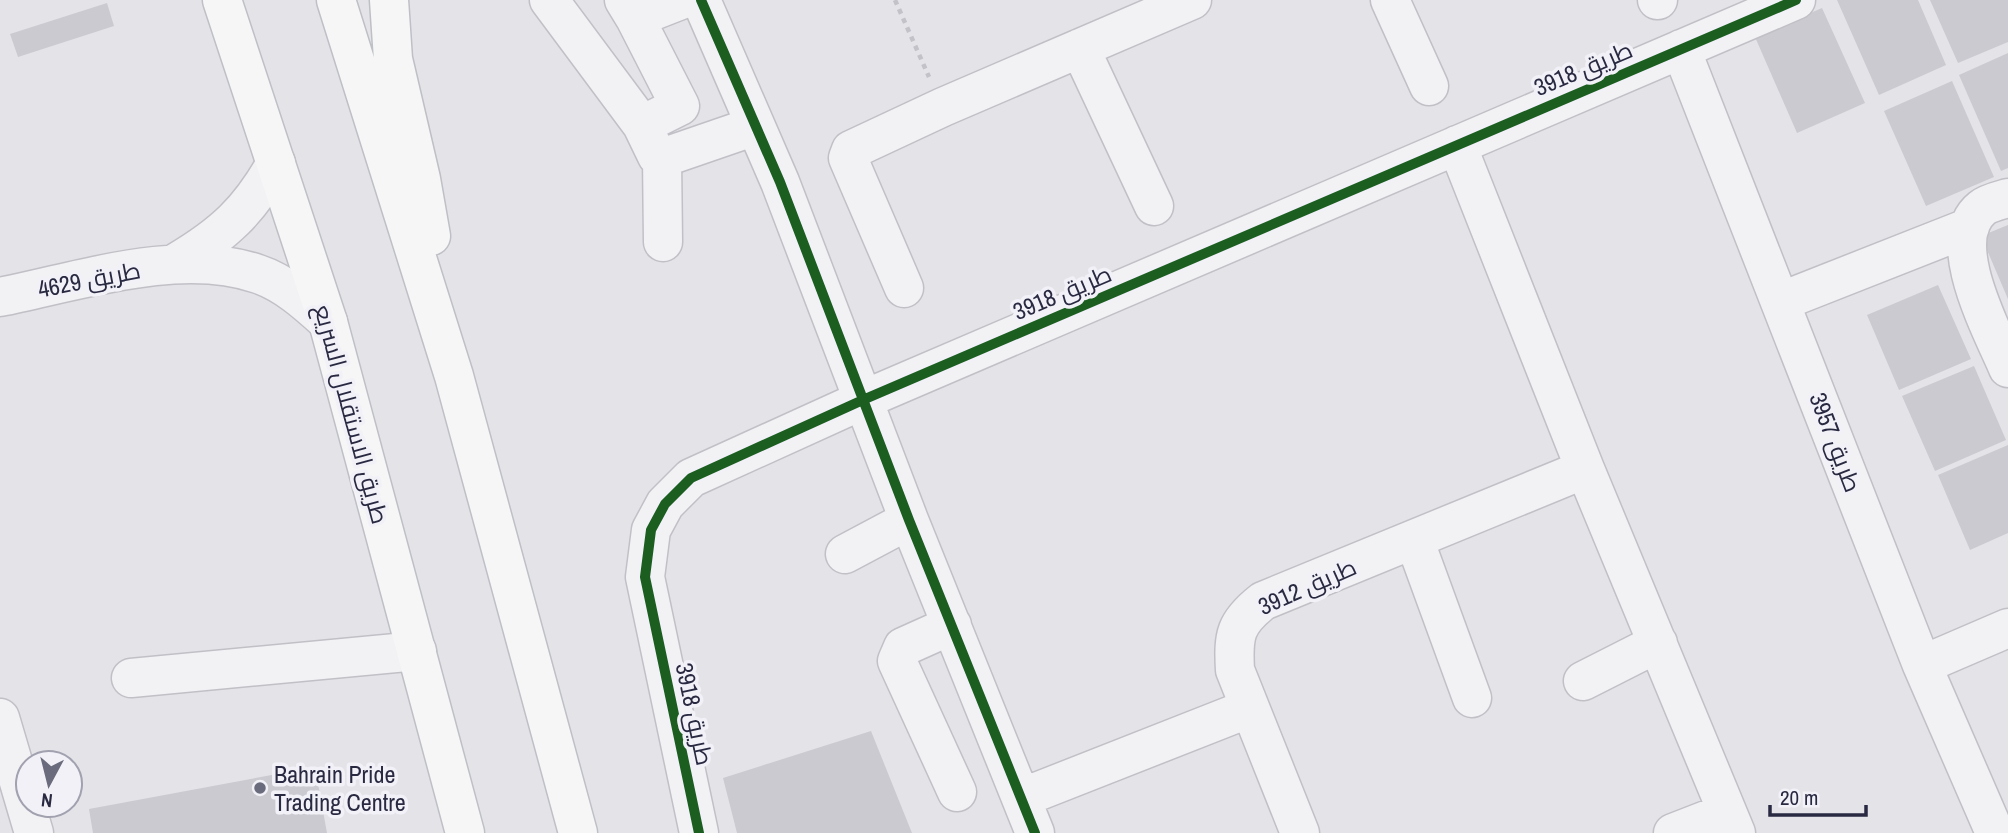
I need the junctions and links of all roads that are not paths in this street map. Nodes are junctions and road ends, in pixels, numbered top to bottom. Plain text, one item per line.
1 (222, 0) edge
2 (336, 0) edge
3 (389, 0) edge
4 (549, 0) edge
5 (681, 0) edge
6 (701, 0) edge
7 (1192, 0) edge
8 (1390, 0) edge
9 (1796, 0) edge
10 (630, 9) edge
11 (1080, 48) junction
12 (1681, 49) junction
13 (1429, 86) dead end
14 (642, 125) junction
15 (755, 127) junction
16 (1457, 145) junction
17 (662, 158) junction
18 (276, 163) junction
19 (2008, 198) edge
20 (1154, 206) dead end
21 (1969, 235) junction
22 (663, 242) dead end
23 (177, 262) junction
24 (904, 288) dead end
25 (0, 296) edge
26 (1782, 301) junction
27 (328, 322) junction
28 (2008, 368) edge
29 (454, 376) junction
30 (865, 399) junction
31 (1586, 469) junction
32 (909, 520) junction
33 (1414, 539) junction
34 (845, 554) dead end
35 (952, 625) junction
36 (2008, 628) edge
37 (1658, 643) junction
38 (417, 651) junction
39 (1922, 665) junction
40 (131, 678) dead end
41 (1583, 681) dead end
42 (1472, 698) dead end
43 (1250, 708) junction
44 (0, 718) edge
45 (9, 780) edge
46 (957, 792) dead end
47 (1021, 798) junction
48 (1731, 823) edge
49 (34, 833) edge
50 (465, 833) edge
51 (578, 833) edge
52 (699, 833) edge
53 (1035, 833) edge
54 (1300, 833) edge
55 (1673, 833) edge
56 (1995, 833) edge

1 - 18 main road, طريق الاستقلال السريع
2 - 29 main road
3 - 29 main road
4 - 14 street
5 - 10 street
6 - 15 street
7 - 11 street
8 - 13 street
9 - 12 street, طريق 3918
10 - 14 street
11 - 20 street
11 - 24 street
12 - 16 street, طريق 3918
12 - 26 street, طريق 3957
14 - 17 street
15 - 17 street
15 - 30 street
16 - 30 street, طريق 3918
16 - 31 street
17 - 22 street
18 - 23 street, طريق 4629
18 - 27 main road, طريق الاستقلال السريع
19 - 21 street
21 - 26 street
21 - 28 street
23 - 25 street, طريق 4629
23 - 27 street, طريق 4629
26 - 39 street, طريق 3957
27 - 38 main road, طريق الاستقلال السريع
29 - 51 main road
30 - 32 street
30 - 52 street, طريق 3918
31 - 33 street, طريق 3912
31 - 37 street
32 - 34 street
32 - 35 street
33 - 42 street
33 - 43 street, طريق 3912
35 - 46 street
35 - 47 street
36 - 39 street
37 - 41 street
37 - 48 street
38 - 40 street
38 - 50 main road, طريق الاستقلال السريع
39 - 56 street, طريق 3957
43 - 47 street
43 - 54 street, طريق 3912
44 - 45 street
45 - 49 street
47 - 53 street
48 - 55 street

